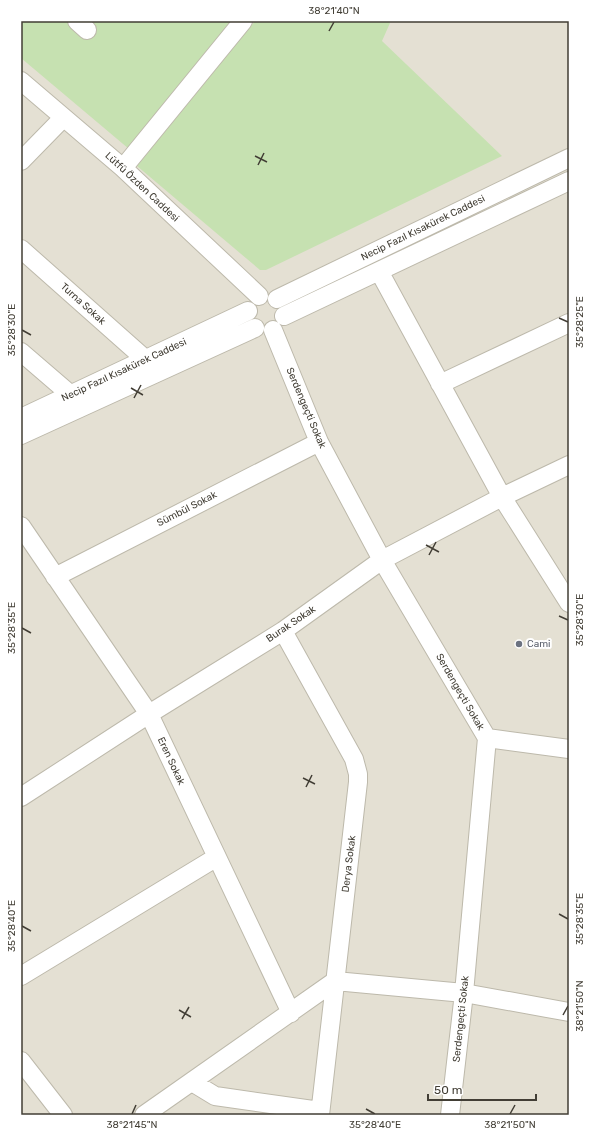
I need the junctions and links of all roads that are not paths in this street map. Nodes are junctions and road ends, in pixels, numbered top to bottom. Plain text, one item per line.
1 (243, 21) edge
2 (21, 82) edge
3 (63, 118) junction
4 (569, 158) edge
5 (21, 161) edge
6 (123, 168) junction
7 (569, 181) edge
8 (21, 249) edge
9 (378, 271) junction
10 (259, 296) junction
11 (277, 299) junction
12 (248, 311) junction
13 (284, 316) junction
14 (569, 323) edge
15 (255, 328) junction
16 (273, 330) junction
17 (21, 352) edge
18 (145, 359) junction
19 (440, 384) junction
20 (71, 395) junction
21 (21, 418) edge
22 (21, 434) edge
23 (319, 442) junction
24 (567, 472) edge
25 (502, 497) junction
26 (21, 526) edge
27 (382, 560) junction
28 (55, 577) junction
29 (569, 603) edge
30 (283, 631) junction
31 (149, 714) junction
32 (487, 738) junction
33 (569, 749) edge
34 (21, 797) edge
35 (217, 857) junction
36 (21, 976) edge
37 (335, 981) junction
38 (464, 993) junction
39 (569, 1012) edge
40 (291, 1013) junction
41 (21, 1061) edge
42 (192, 1082) junction
43 (320, 1113) edge
44 (63, 1115) edge
45 (144, 1115) edge
46 (450, 1115) edge

1 - 6 street
2 - 3 street, Lütfü Özden Caddesi
3 - 5 street
3 - 6 street, Lütfü Özden Caddesi
4 - 11 street, Necip Fazıl Kısakürek Caddesi
6 - 10 street, Lütfü Özden Caddesi
7 - 9 street, Necip Fazıl Kısakürek Caddesi
8 - 18 street, Turna Sokak
9 - 13 street, Necip Fazıl Kısakürek Caddesi
9 - 19 street
10 - 11 street
10 - 12 street
11 - 13 street
12 - 15 street
12 - 18 street, Necip Fazıl Kısakürek Caddesi
13 - 16 street
14 - 19 street
15 - 16 street
15 - 22 street, Necip Fazıl Kısakürek Caddesi
16 - 23 street, Serdengeçti Sokak
17 - 20 street
18 - 20 street, Necip Fazıl Kısakürek Caddesi
19 - 25 street
20 - 21 street, Necip Fazıl Kısakürek Caddesi
23 - 27 street, Serdengeçti Sokak
23 - 28 street, Sümbül Sokak
24 - 25 street, Burak Sokak
25 - 27 street, Burak Sokak
25 - 29 street
26 - 28 street, Eren Sokak
27 - 30 street, Burak Sokak
27 - 32 street, Serdengeçti Sokak
28 - 31 street, Eren Sokak
30 - 31 street, Burak Sokak
30 - 37 street, Derya Sokak
31 - 34 street, Burak Sokak
31 - 35 street, Eren Sokak
32 - 33 street
32 - 38 street, Serdengeçti Sokak
35 - 36 street
35 - 40 street, Eren Sokak
37 - 38 street
37 - 40 street
37 - 43 street, Derya Sokak
38 - 39 street
38 - 46 street, Serdengeçti Sokak
40 - 42 street
41 - 44 street
42 - 43 street
42 - 45 street

